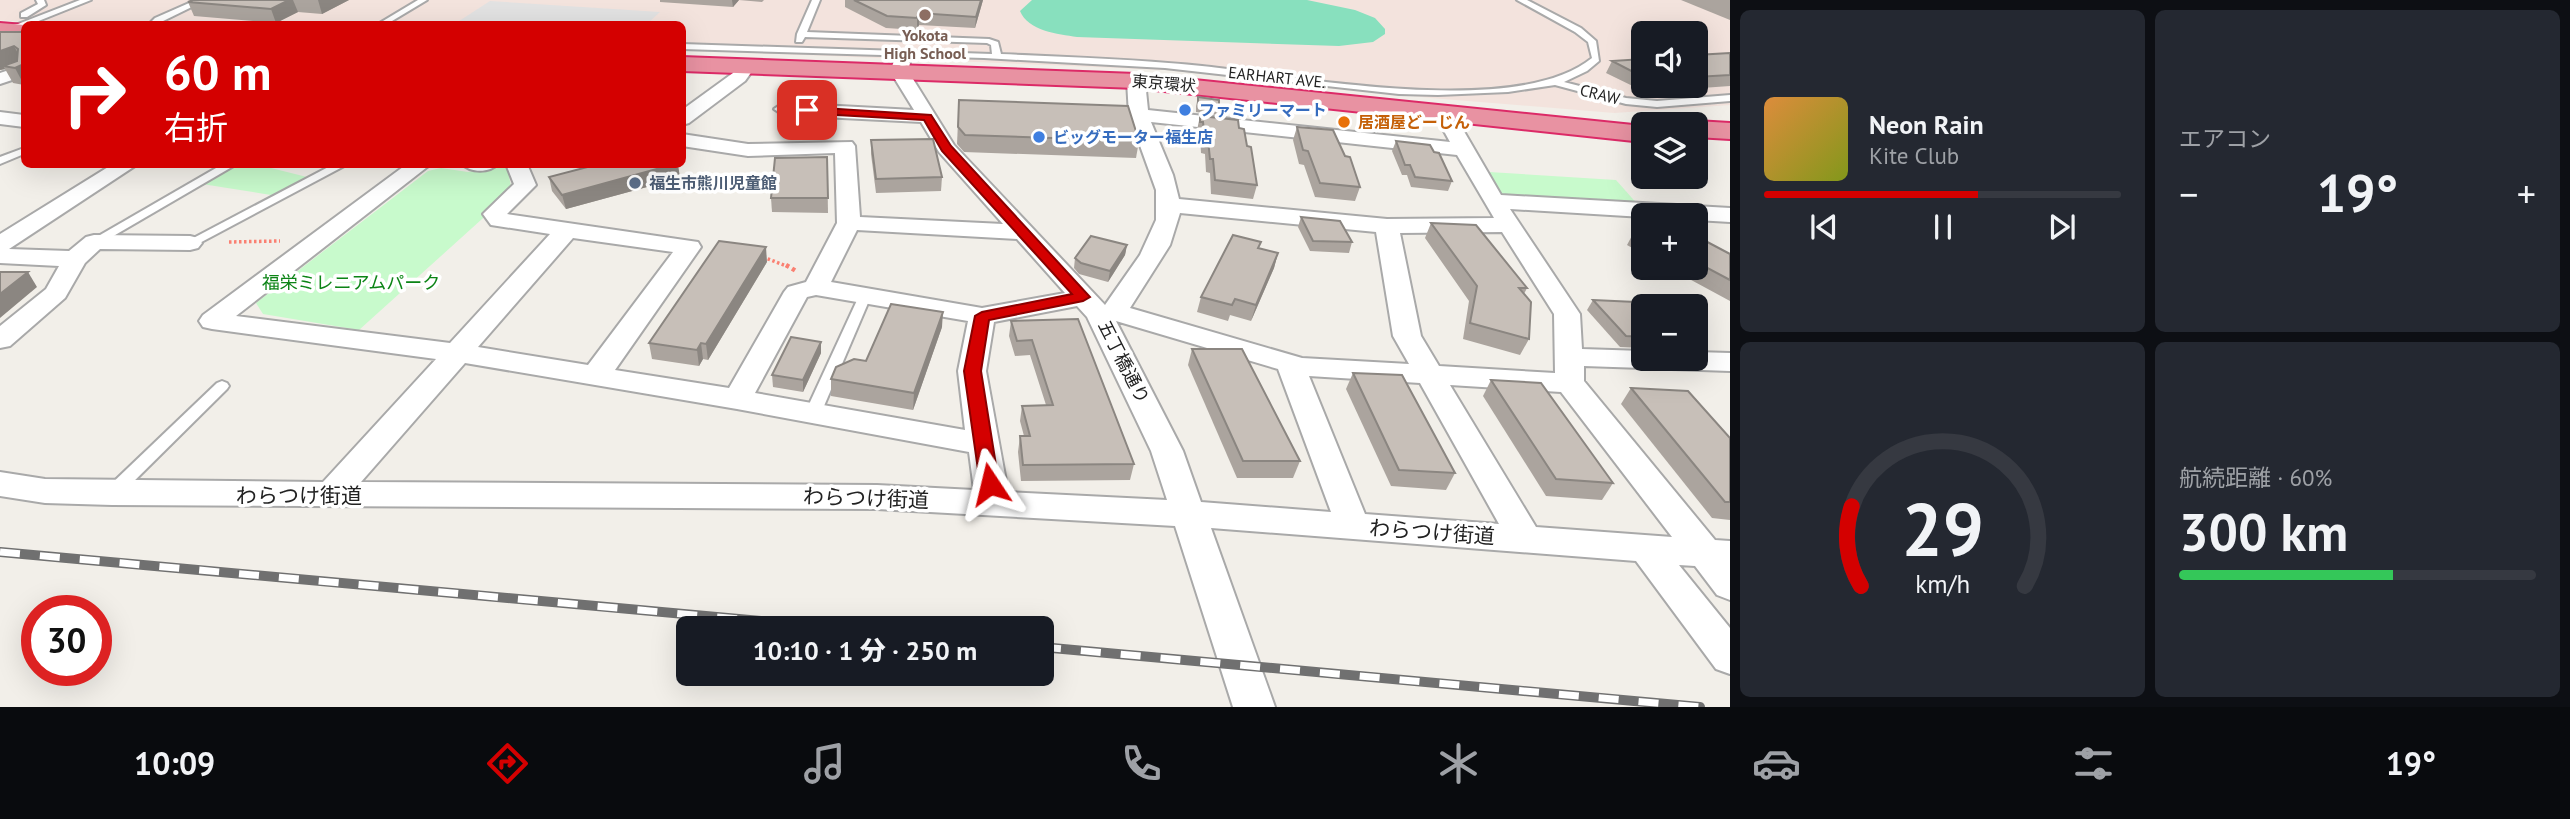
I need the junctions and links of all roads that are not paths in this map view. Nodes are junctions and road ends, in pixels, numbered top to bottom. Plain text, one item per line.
1 (40, 0) edge
2 (87, 0) edge
3 (202, 0) edge
4 (424, 0) edge
5 (816, 0) edge
6 (1522, 0) edge
7 (33, 21) edge
8 (157, 21) edge
9 (387, 21) edge
10 (21, 26) edge
11 (0, 28) edge
12 (21, 31) edge
13 (801, 34) junction
14 (0, 39) edge
15 (21, 39) edge
16 (686, 46) edge
17 (795, 50) junction
18 (686, 55) edge
19 (997, 57) junction
20 (686, 64) edge
21 (746, 67) junction
22 (900, 67) junction
23 (21, 71) edge
24 (0, 79) edge
25 (1136, 80) junction
26 (1555, 82) junction
27 (1730, 98) edge
28 (783, 109) dead end
29 (1444, 113) junction
30 (1139, 115) junction
31 (686, 116) edge
32 (927, 117) junction
33 (0, 118) edge
34 (21, 121) edge
35 (1631, 123) edge
36 (1708, 130) edge
37 (1730, 131) edge
38 (1631, 133) edge
39 (1708, 139) edge
40 (1730, 140) edge
41 (686, 141) edge
42 (1463, 149) junction
43 (21, 152) edge
44 (0, 161) edge
45 (122, 168) edge
46 (225, 168) edge
47 (335, 168) edge
48 (416, 168) edge
49 (518, 168) edge
50 (1494, 201) junction
51 (1170, 205) junction
52 (1718, 215) edge
53 (849, 223) junction
54 (1509, 225) junction
55 (1387, 226) junction
56 (566, 231) junction
57 (1022, 232) junction
58 (1730, 232) edge
59 (94, 242) junction
60 (190, 243) joint
61 (0, 244) edge
62 (0, 256) edge
63 (75, 259) junction
64 (816, 287) junction
65 (865, 296) junction
66 (1099, 308) junction
67 (982, 316) junction
68 (0, 340) edge
69 (459, 353) junction
70 (1730, 362) edge
71 (1290, 364) junction
72 (1569, 370) junction
73 (1429, 374) junction
74 (596, 375) junction
75 (222, 386) dead end
76 (737, 399) junction
77 (813, 413) junction
78 (983, 444) junction
79 (0, 484) edge
80 (112, 493) junction
81 (331, 495) junction
82 (993, 504) junction
83 (1188, 514) junction
84 (1353, 526) junction
85 (1525, 539) junction
86 (1646, 549) junction
87 (1717, 554) edge
88 (1730, 585) edge
89 (1730, 657) edge
90 (1254, 707) edge

1 - 11 lane
2 - 7 lane
3 - 8 lane
4 - 9 lane
5 - 13 lane
6 - 26 lane, EARHART AVE.
10 - 11 lane
11 - 12 highway
13 - 17 lane
13 - 19 lane
14 - 15 highway
16 - 17 lane, EARHART AVE.
17 - 19 lane, EARHART AVE.
18 - 22 highway, 東京環状
19 - 26 lane, EARHART AVE.
20 - 21 highway, 東京環状
21 - 22 highway, 東京環状
21 - 31 street
22 - 25 highway, 東京環状
22 - 32 street, 五丁橋通り
22 - 35 highway, 東京環状
23 - 24 street
25 - 29 highway, 東京環状
25 - 30 street
26 - 27 lane, CRAW
28 - 32 street
29 - 38 highway, 東京環状
29 - 42 street
30 - 42 street
30 - 51 street
32 - 57 street, 五丁橋通り
33 - 34 street
36 - 37 highway
39 - 40 highway
41 - 53 street
42 - 50 street
43 - 44 lane
45 - 61 street
46 - 59 lane
47 - 60 lane
48 - 69 street
49 - 56 street
50 - 52 street
50 - 54 street
51 - 55 street
51 - 66 street
52 - 58 street
53 - 57 street
53 - 64 street
54 - 55 street
54 - 72 street
55 - 73 street
56 - 69 street
56 - 74 street
57 - 66 street, 五丁橋通り
59 - 60 street
59 - 63 street
62 - 63 street
63 - 68 street
64 - 65 street
64 - 76 street
65 - 67 street
65 - 77 lane
66 - 67 street
66 - 71 street
66 - 83 street, 五丁橋通り
67 - 78 street
69 - 74 street
69 - 81 street
70 - 72 street
71 - 73 street
71 - 84 street
72 - 73 street
72 - 87 street
73 - 85 street
74 - 76 street
75 - 80 lane
76 - 77 street
77 - 78 street
78 - 82 street
79 - 80 street, わらつけ街道
80 - 81 street, わらつけ街道
81 - 82 street, わらつけ街道
82 - 83 street, わらつけ街道
83 - 84 street, わらつけ街道
83 - 90 street, 五丁橋通り
84 - 85 street, わらつけ街道
85 - 86 street, わらつけ街道
86 - 87 street, わらつけ街道
86 - 89 street
87 - 88 street

